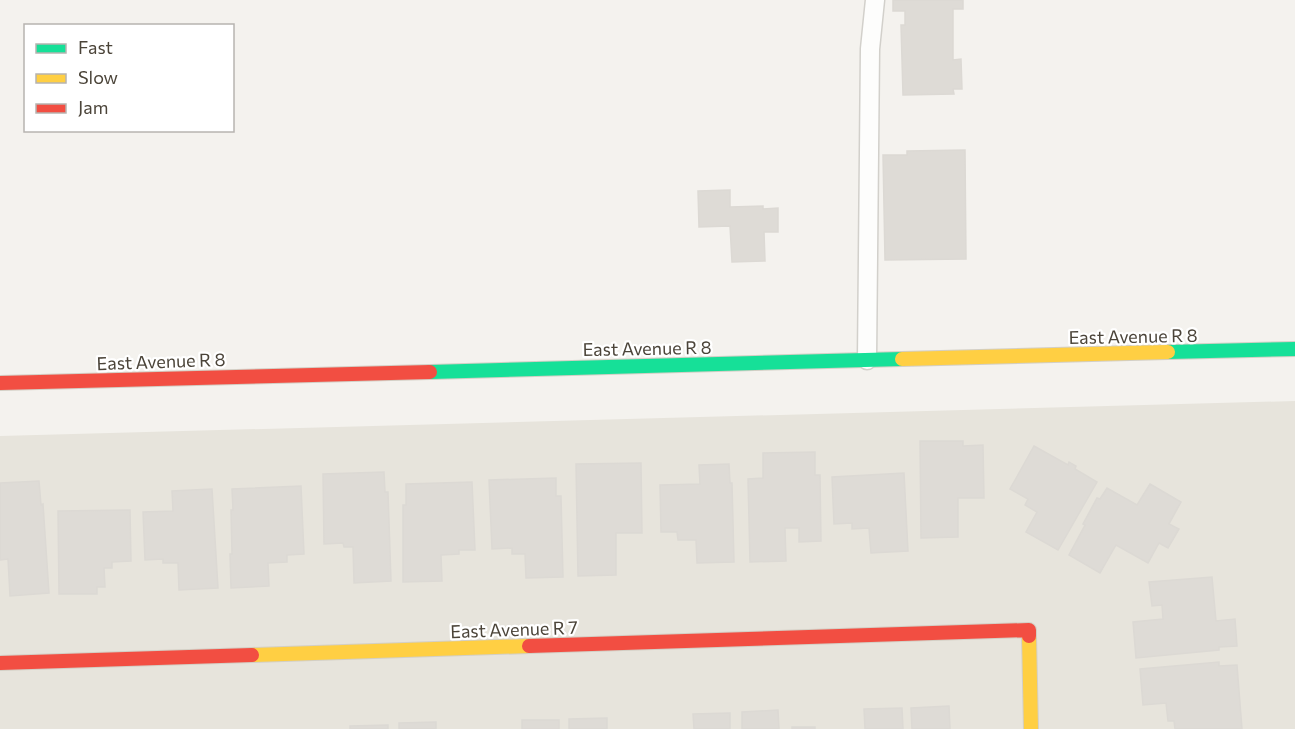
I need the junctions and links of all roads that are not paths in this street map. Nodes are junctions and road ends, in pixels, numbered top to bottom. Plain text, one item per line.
1 (876, 0) edge
2 (1295, 349) edge
3 (867, 360) junction
4 (0, 383) edge
5 (0, 663) edge
6 (1031, 729) edge

1 - 3 lane
2 - 3 street, East Avenue R 8
3 - 4 street, East Avenue R 8
5 - 6 street, East Avenue R 7

